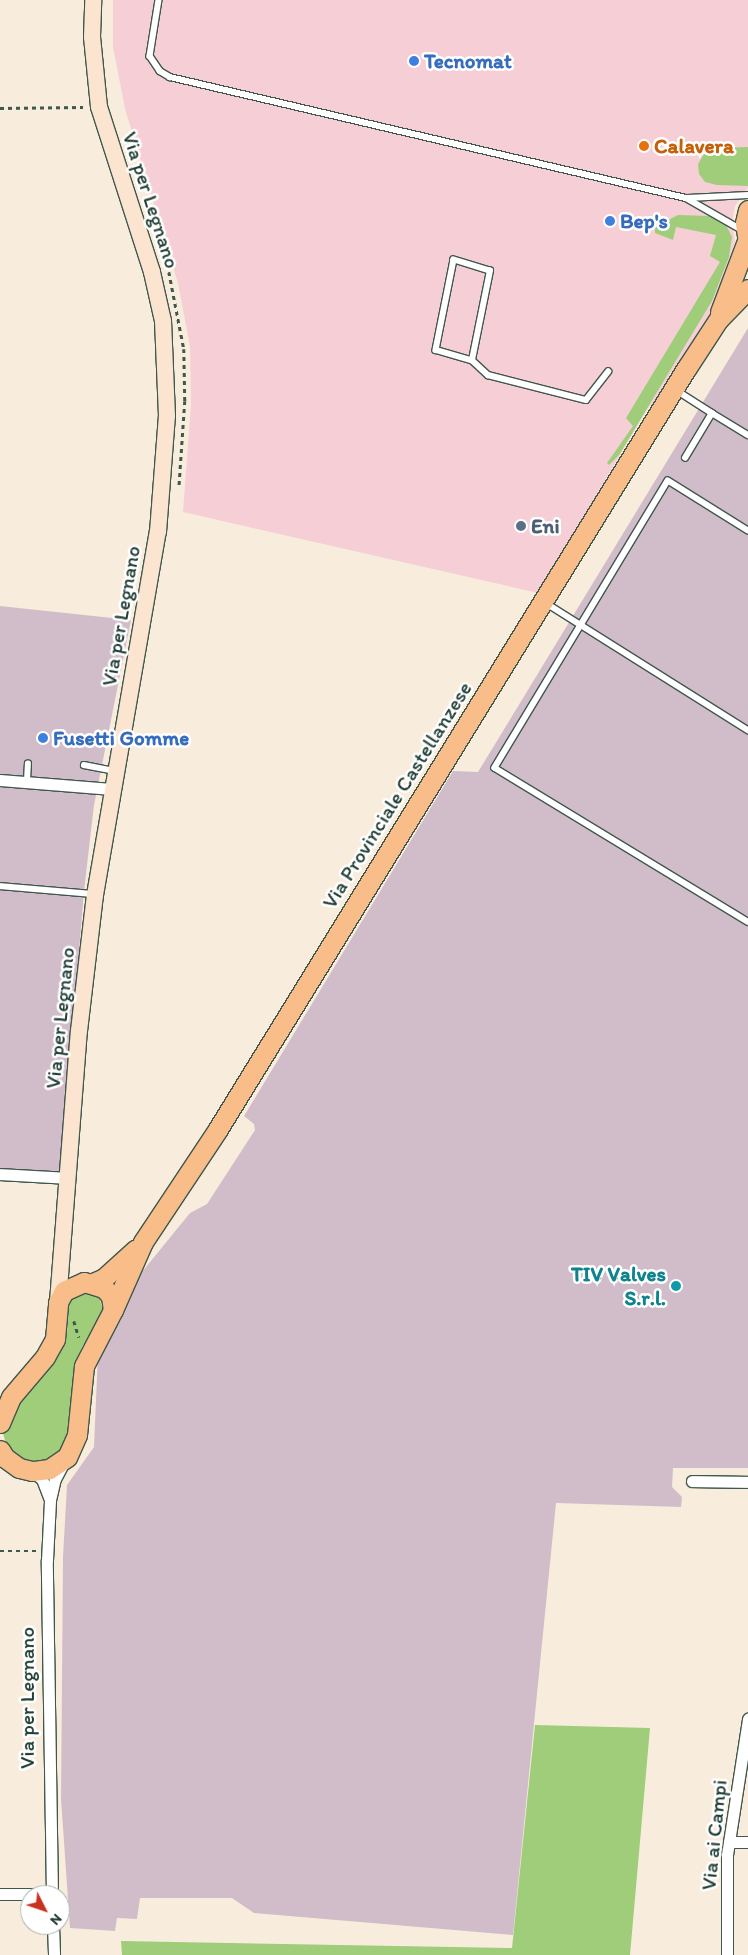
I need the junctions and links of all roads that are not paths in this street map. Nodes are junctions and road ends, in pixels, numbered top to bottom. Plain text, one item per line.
1 (93, 0) edge
2 (159, 0) edge
3 (748, 194) edge
4 (686, 198) junction
5 (748, 210) edge
6 (747, 238) edge
7 (748, 289) edge
8 (718, 320) junction
9 (472, 360) junction
10 (608, 372) dead end
11 (673, 389) junction
12 (712, 413) junction
13 (748, 435) edge
14 (685, 458) dead end
15 (748, 531) edge
16 (542, 601) junction
17 (580, 624) junction
18 (748, 730) edge
19 (28, 764) dead end
20 (84, 765) dead end
21 (116, 771) junction
22 (0, 780) edge
23 (27, 782) junction
24 (112, 789) junction
25 (0, 886) edge
26 (95, 895) junction
27 (748, 922) edge
28 (0, 1174) edge
29 (68, 1178) junction
30 (143, 1242) junction
31 (65, 1247) junction
32 (88, 1283) junction
33 (58, 1302) junction
34 (113, 1310) junction
35 (1, 1416) edge
36 (0, 1450) edge
37 (67, 1457) junction
38 (0, 1469) edge
39 (26, 1470) junction
40 (692, 1481) dead end
41 (748, 1482) edge
42 (50, 1500) junction
43 (748, 1719) edge
44 (728, 1842) junction
45 (748, 1842) edge
46 (55, 1885) edge
47 (0, 1894) edge
48 (20, 1895) edge
49 (56, 1935) edge
50 (54, 1955) edge
51 (727, 1955) edge

1 - 21 street, Via per Legnano
2 - 4 lane
3 - 4 lane
4 - 6 lane
5 - 6 main road
6 - 8 main road
7 - 8 main road
8 - 11 main road, Via Provinciale Castellanzese
9 - 9 lane
9 - 10 lane
11 - 12 lane
11 - 16 main road, Via Provinciale Castellanzese
12 - 13 lane
12 - 14 lane
15 - 17 lane
16 - 17 lane
16 - 30 main road, Via Provinciale Castellanzese
17 - 18 lane
17 - 27 lane
19 - 23 lane
20 - 21 lane
21 - 24 street, Via per Legnano
22 - 23 street
23 - 24 street
24 - 26 street, Via per Legnano
25 - 26 lane
26 - 29 street, Via per Legnano
28 - 29 street
29 - 31 street, Via per Legnano
30 - 32 main road, Via Provinciale Castellanzese
30 - 34 main road, Via Provinciale Castellanzese
31 - 32 street, Via per Legnano
31 - 33 street, Via per Legnano
32 - 33 main road, Via Provinciale Castellanzese
32 - 34 main road
33 - 35 main road
34 - 37 main road, Via Provinciale Castellanzese
36 - 39 main road
37 - 39 main road
37 - 42 street, Via per Legnano
38 - 39 main road
39 - 42 street, Via per Legnano
40 - 41 street
42 - 46 street, Via per Legnano
43 - 44 street, Via ai Campi
44 - 45 street
44 - 51 street, Via ai Campi
47 - 48 street
49 - 50 street

